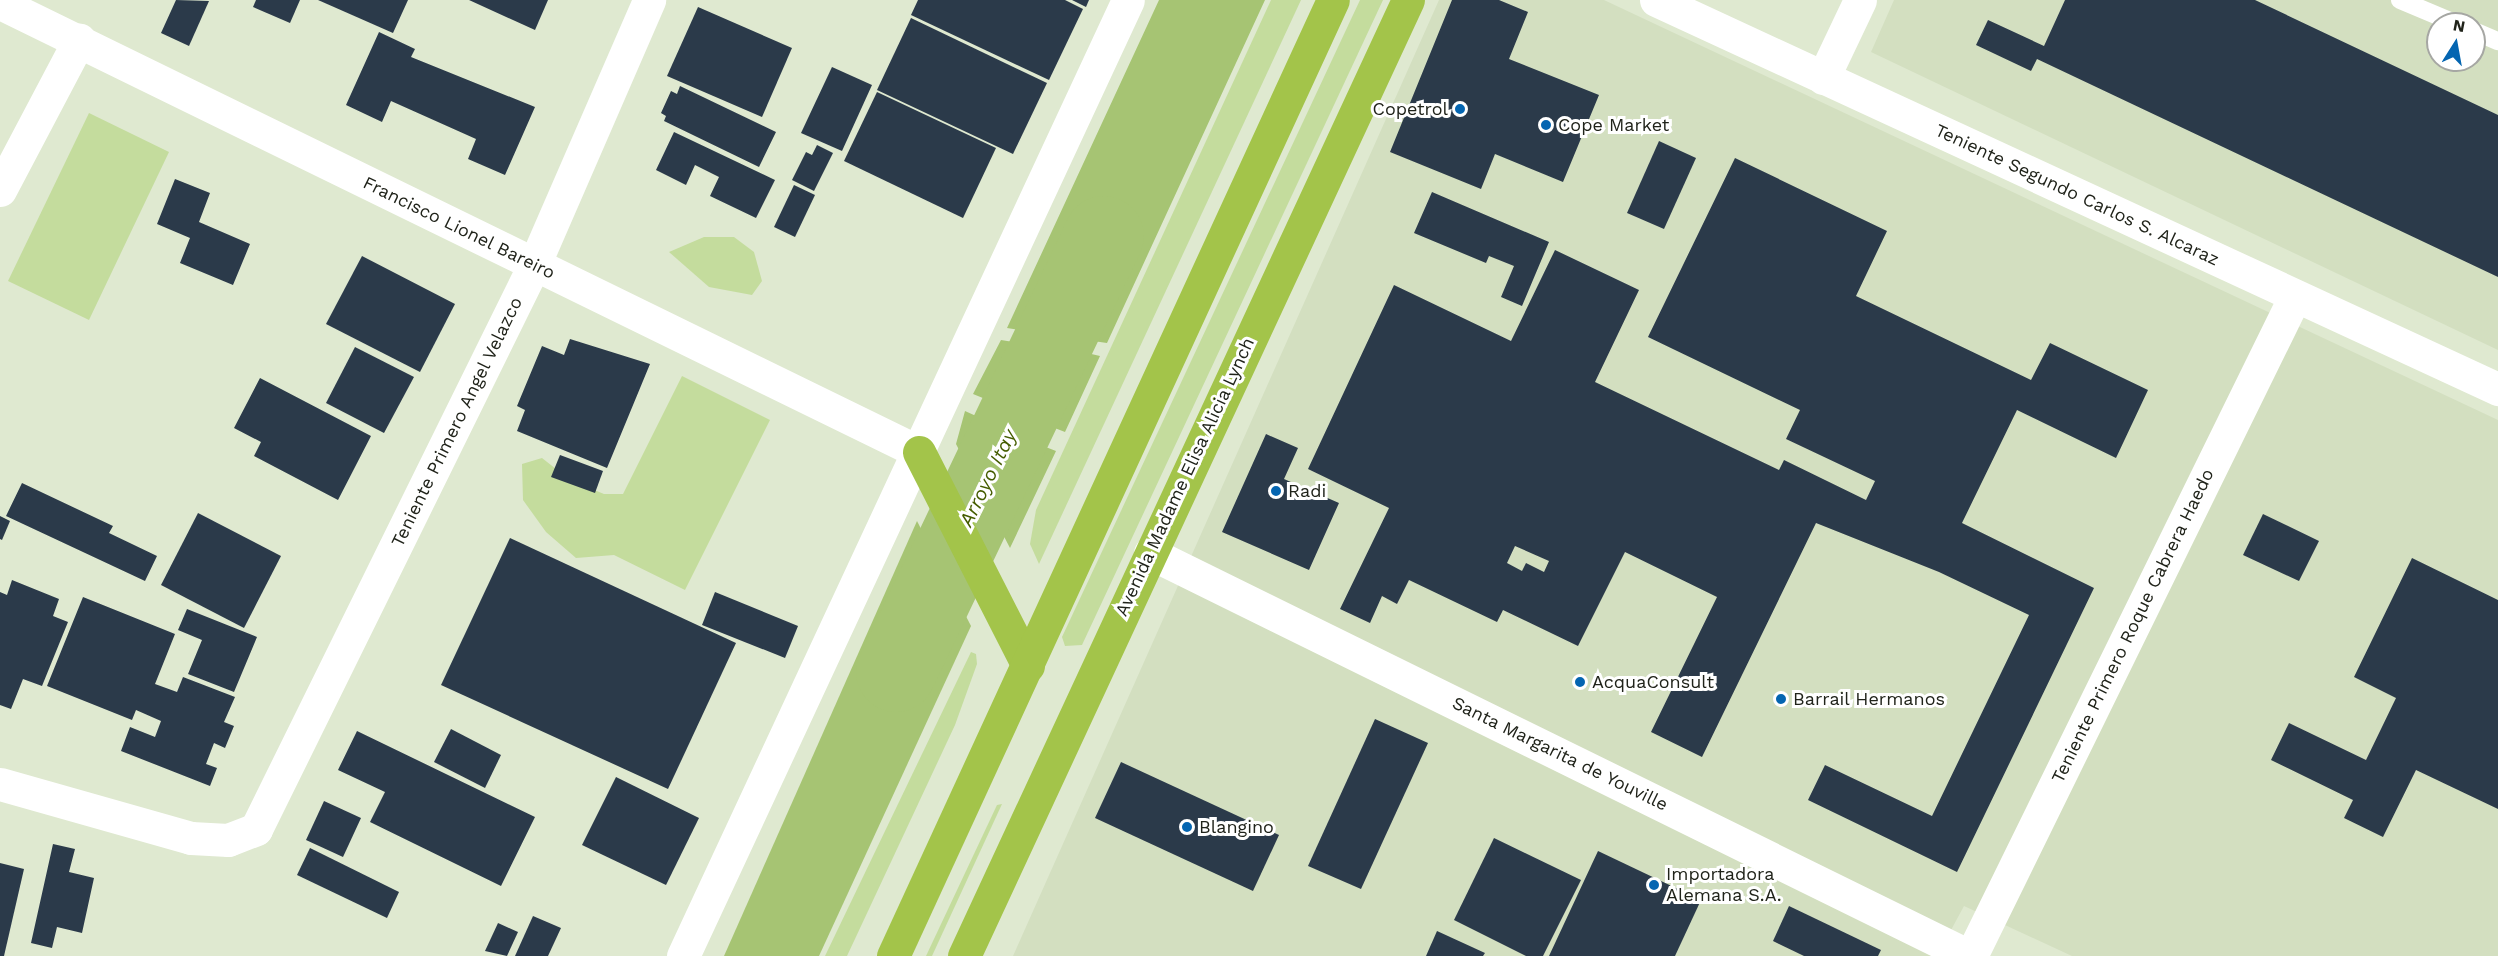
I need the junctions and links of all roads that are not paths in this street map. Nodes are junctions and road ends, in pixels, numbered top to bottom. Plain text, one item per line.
1 (649, 0) edge
2 (1128, 0) edge
3 (1333, 0) edge
4 (1407, 0) edge
5 (1656, 0) edge
6 (1860, 0) edge
7 (2400, 0) edge
8 (0, 3) edge
9 (2428, 12) edge
10 (78, 40) junction
11 (1823, 78) junction
12 (0, 190) edge
13 (534, 265) junction
14 (2295, 296) junction
15 (2498, 389) edge
16 (919, 452) junction
17 (1150, 553) junction
18 (1028, 666) junction
19 (0, 784) edge
20 (683, 956) edge
21 (892, 956) edge
22 (964, 956) edge
23 (1970, 956) edge

1 - 13 street, Teniente Primero Angel Velazco
2 - 16 street
3 - 18 highway
4 - 17 highway, Avenida Madame Elisa Alicia Lynch
5 - 11 street, Teniente Segundo Carlos S. Alcaraz
6 - 11 street
7 - 9 lane
8 - 10 street, Francisco Lionel Bareiro
10 - 12 street
10 - 13 street, Francisco Lionel Bareiro
11 - 14 street, Teniente Segundo Carlos S. Alcaraz
13 - 16 street, Francisco Lionel Bareiro
13 - 19 street, Teniente Primero Angel Velazco
14 - 15 street, Teniente Segundo Carlos S. Alcaraz
14 - 23 street, Teniente Primero Roque Cabrera Haedo
16 - 18 highway
16 - 20 street
17 - 22 highway, Avenida Madame Elisa Alicia Lynch
17 - 23 street, Santa Margarita de Youville
18 - 21 highway

